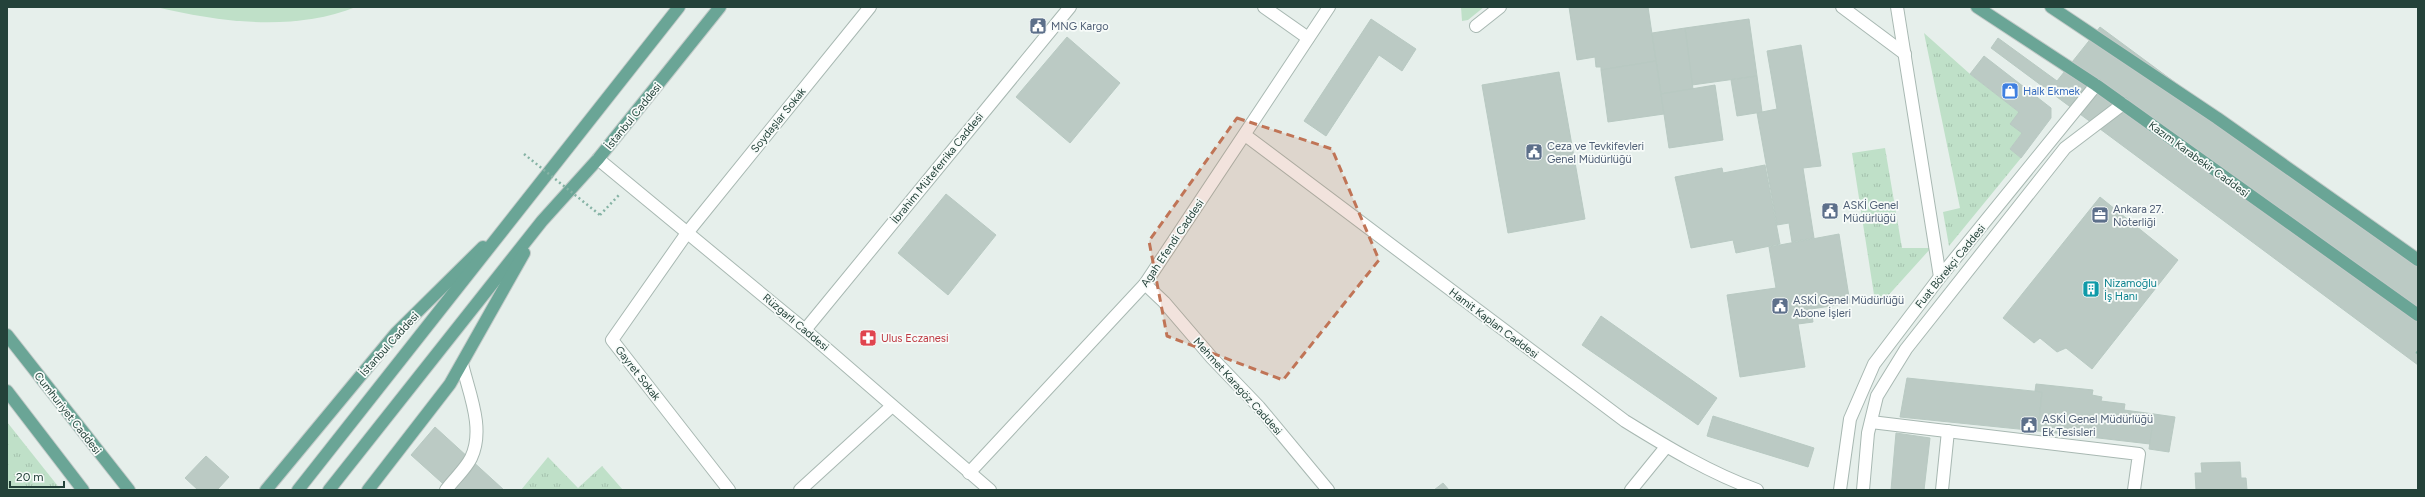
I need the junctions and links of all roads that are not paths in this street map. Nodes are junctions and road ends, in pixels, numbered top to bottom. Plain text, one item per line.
1 (679, 7) edge
2 (720, 7) edge
3 (870, 7) edge
4 (1070, 7) edge
5 (1264, 7) edge
6 (1329, 7) edge
7 (1500, 7) edge
8 (1842, 7) edge
9 (1897, 7) edge
10 (1977, 7) edge
11 (2050, 7) edge
12 (1476, 26) dead end
13 (1308, 38) junction
14 (1904, 54) junction
15 (2096, 85) junction
16 (2123, 104) junction
17 (1244, 135) junction
18 (598, 159) junction
19 (523, 206) junction
20 (542, 221) junction
21 (687, 233) junction
22 (2418, 260) edge
23 (1940, 277) junction
24 (1145, 284) junction
25 (2418, 316) edge
26 (805, 330) junction
27 (7, 335) edge
28 (462, 364) junction
29 (7, 391) edge
30 (892, 406) junction
31 (1871, 422) junction
32 (1948, 431) junction
33 (1666, 447) junction
34 (969, 473) junction
35 (83, 490) edge
36 (129, 490) edge
37 (266, 490) edge
38 (298, 490) edge
39 (328, 490) edge
40 (368, 490) edge
41 (446, 490) edge
42 (729, 490) edge
43 (800, 490) edge
44 (990, 490) edge
45 (1328, 490) edge
46 (1631, 490) edge
47 (1756, 490) edge
48 (1840, 490) edge
49 (1863, 490) edge
50 (1942, 490) edge
51 (2134, 490) edge

1 - 19 main road, İstanbul Caddesi
2 - 18 main road, İstanbul Caddesi
3 - 21 street, Soydaşlar Sokak
4 - 26 street, İbrahim Müteferrika Caddesi
5 - 13 street
6 - 13 street, Agah Efendi Caddesi
7 - 12 street
8 - 14 street
9 - 14 street
10 - 15 main road, Kazım Karabekir Caddesi
11 - 22 main road
13 - 17 street, Agah Efendi Caddesi
14 - 23 street
15 - 16 main road, Kazım Karabekir Caddesi
15 - 23 street, Fuat Börekçi Caddesi
16 - 25 main road, Kazım Karabekir Caddesi
16 - 31 street, Fuat Börekçi Caddesi
17 - 24 street, Agah Efendi Caddesi
17 - 33 street, Hamit Kaplan Caddesi
18 - 20 main road, İstanbul Caddesi
18 - 21 street, Rüzgarlı Caddesi
19 - 37 main road, İstanbul Caddesi
19 - 38 main road, İstanbul Caddesi
20 - 28 main road, İstanbul Caddesi
20 - 39 main road, İstanbul Caddesi
21 - 26 street, Rüzgarlı Caddesi
21 - 42 street, Gayret Sokak
23 - 48 street, Fuat Börekçi Caddesi
24 - 34 street, Agah Efendi Caddesi
24 - 45 street, Mehmet Karagöz Caddesi
26 - 30 street, Rüzgarlı Caddesi
27 - 36 main road, Cumhuriyet Caddesi
28 - 40 main road, İstanbul Caddesi
28 - 41 street
29 - 35 main road
30 - 34 street, Rüzgarlı Caddesi
30 - 43 street
31 - 32 street
31 - 49 street, Fuat Börekçi Caddesi
32 - 50 street
32 - 51 street
33 - 46 street
33 - 47 street, Hamit Kaplan Caddesi
34 - 44 street, Rüzgarlı Caddesi

